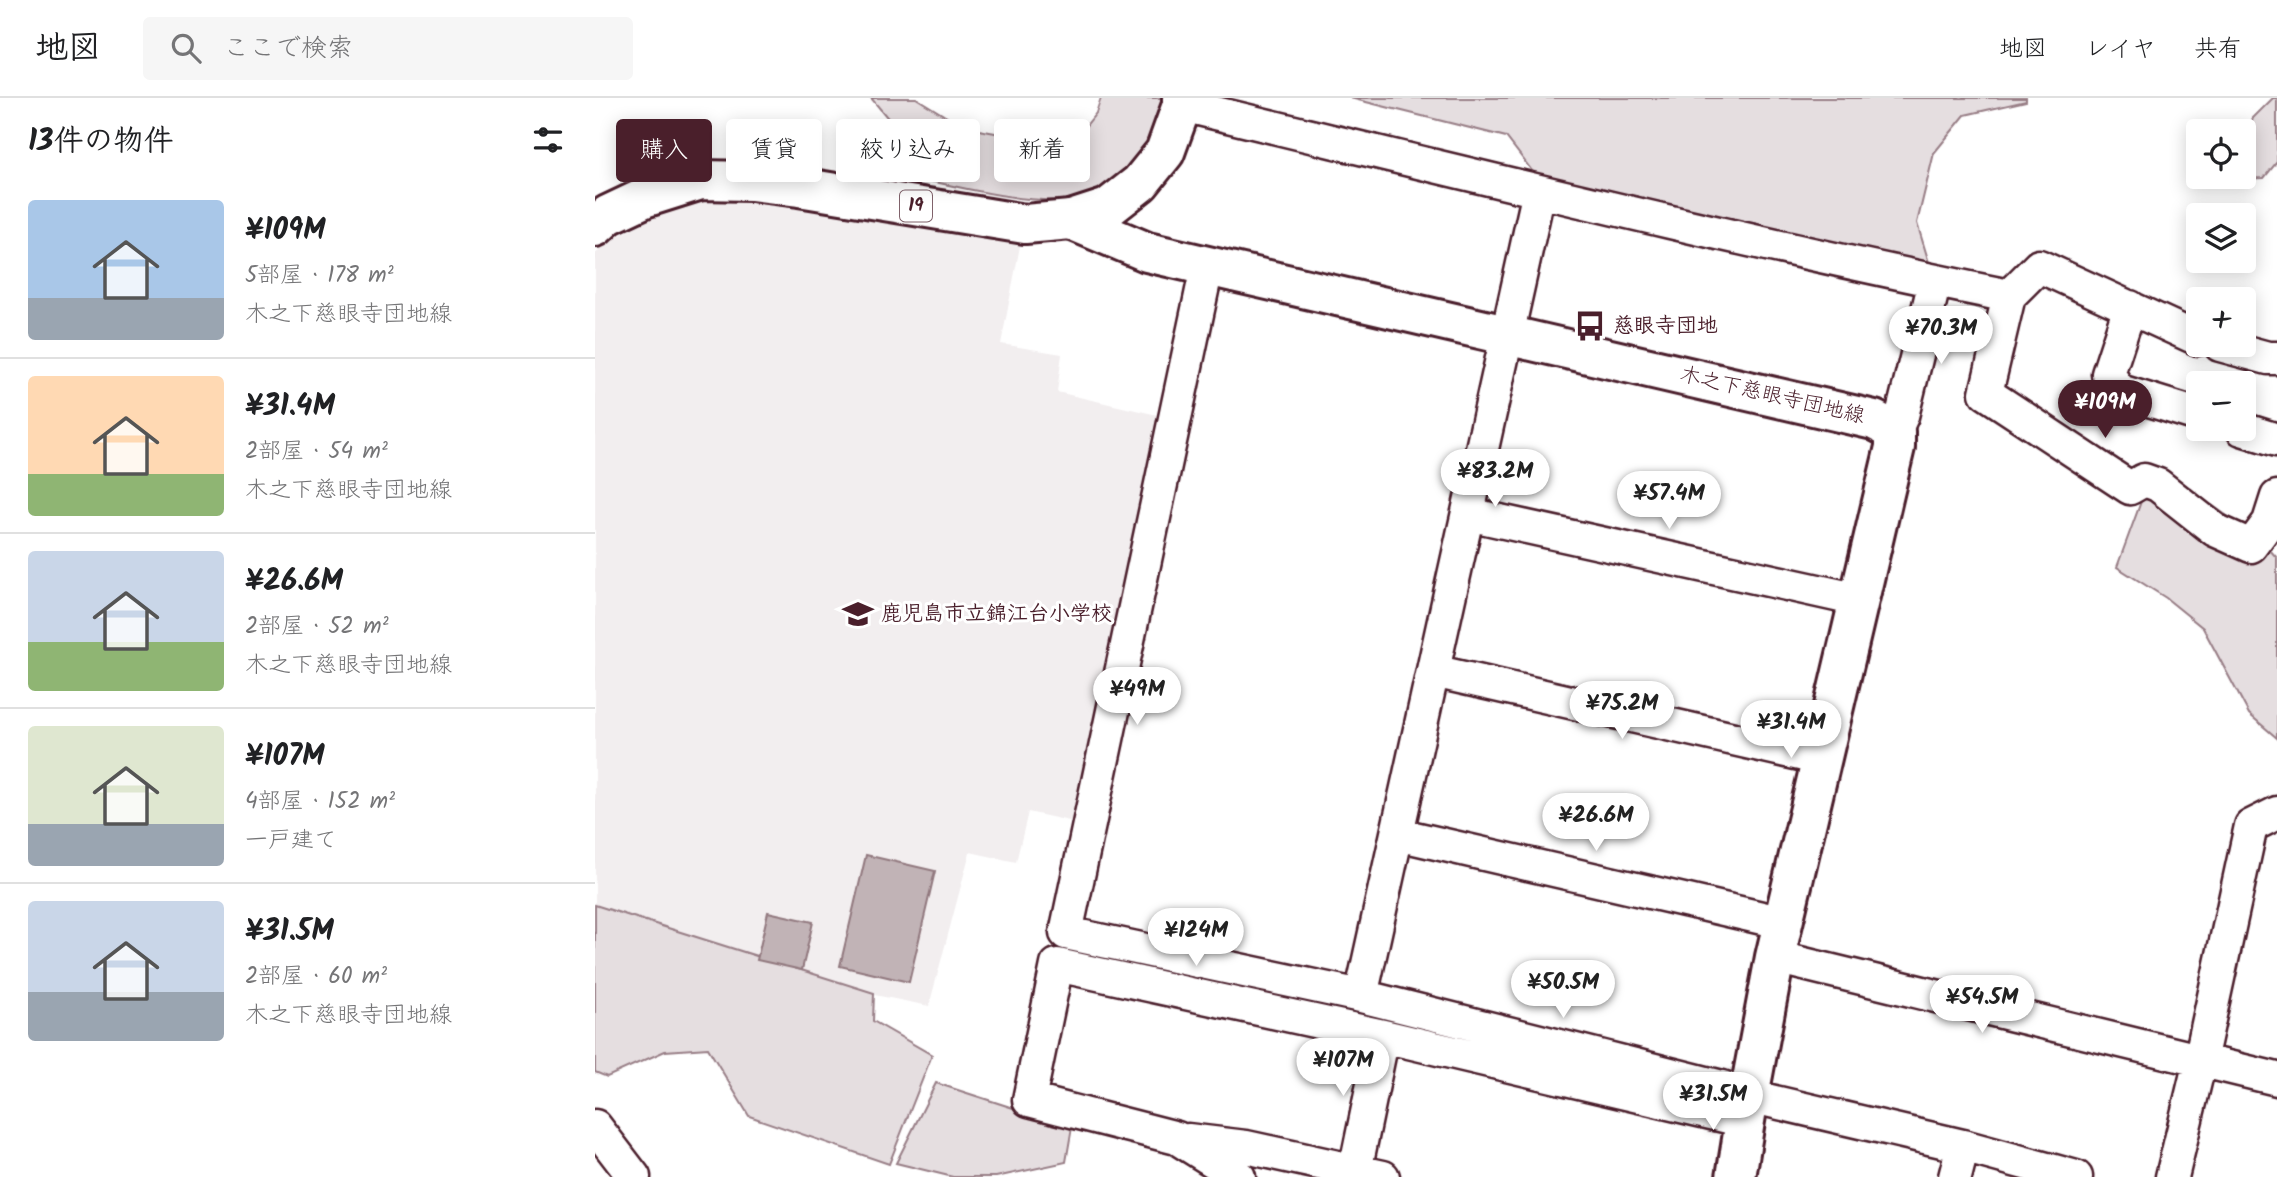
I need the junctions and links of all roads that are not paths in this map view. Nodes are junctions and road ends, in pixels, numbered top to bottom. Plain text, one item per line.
1 (1182, 101) edge
2 (1538, 191) junction
3 (1071, 220) junction
4 (595, 226) edge
5 (1207, 267) junction
6 (1935, 281) junction
7 (2009, 296) junction
8 (2130, 307) junction
9 (2186, 333) edge
10 (1507, 335) junction
11 (2256, 355) edge
12 (2277, 358) edge
13 (2186, 411) edge
14 (1895, 431) junction
15 (2256, 433) edge
16 (2277, 440) edge
17 (2277, 497) edge
18 (1468, 514) junction
19 (1859, 600) junction
20 (1433, 671) junction
21 (1822, 759) junction
22 (2277, 813) edge
23 (1397, 834) junction
24 (1780, 940) junction
25 (1361, 996) junction
26 (1383, 1036) junction
27 (2200, 1061) junction
28 (2277, 1079) edge
29 (1747, 1108) junction
30 (595, 1126) edge
31 (1177, 1139) junction
32 (1963, 1146) junction
33 (1369, 1174) edge
34 (634, 1177) edge
35 (1239, 1177) edge
36 (1737, 1177) edge
37 (1955, 1177) edge
38 (2076, 1177) edge
39 (2172, 1177) edge

1 - 2 street
1 - 3 street, 19
2 - 6 street
2 - 10 street
3 - 4 street, 19
3 - 5 street, 木之下慈眼寺団地線
5 - 10 street, 木之下慈眼寺団地線
5 - 25 street
6 - 7 street
6 - 14 street
7 - 8 street
7 - 17 street
8 - 9 street
8 - 13 street
10 - 14 street, 木之下慈眼寺団地線
10 - 18 street
11 - 12 street
14 - 19 street
15 - 16 street
18 - 19 street
18 - 20 street
19 - 21 street
20 - 21 street
20 - 23 street
21 - 24 street
22 - 27 street
23 - 24 street
23 - 25 street
24 - 27 street
24 - 29 street
25 - 29 street
26 - 29 street
26 - 31 street
26 - 33 street
27 - 28 street
27 - 39 street
29 - 32 street
29 - 36 street
30 - 34 street
31 - 33 street
31 - 35 street
32 - 37 street
32 - 38 street

